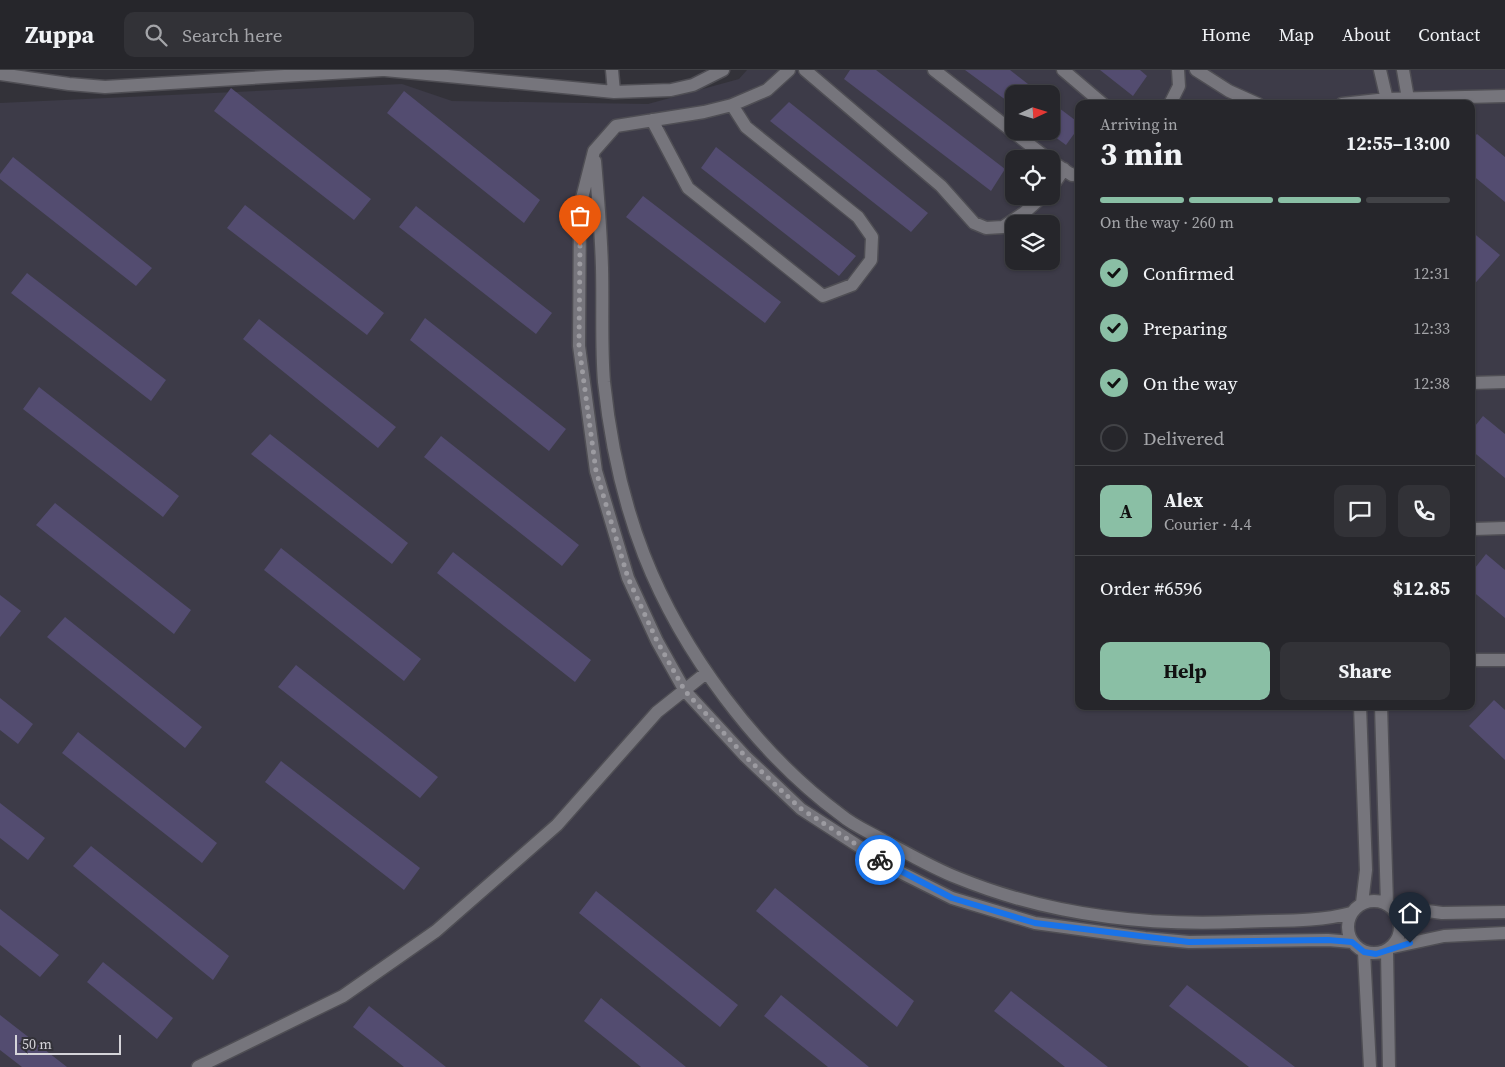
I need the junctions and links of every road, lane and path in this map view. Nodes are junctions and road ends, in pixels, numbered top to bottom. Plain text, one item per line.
1 (367, 70) edge
2 (383, 70) edge
3 (612, 70) edge
4 (724, 70) edge
5 (789, 70) edge
6 (805, 70) edge
7 (934, 70) edge
8 (1063, 70) edge
9 (1178, 70) edge
10 (1196, 70) edge
11 (1380, 70) edge
12 (1403, 70) edge
13 (0, 74) edge
14 (193, 76) edge
15 (506, 76) edge
16 (614, 92) junction
17 (1505, 96) edge
18 (1098, 100) edge
19 (1172, 100) edge
20 (1249, 100) edge
21 (1388, 100) edge
22 (1409, 100) edge
23 (1428, 100) edge
24 (732, 105) junction
25 (652, 120) junction
26 (1037, 150) edge
27 (594, 151) junction
28 (1060, 167) edge
29 (1064, 170) junction
30 (1075, 175) edge
31 (1060, 176) edge
32 (1033, 205) edge
33 (1505, 382) edge
34 (1475, 383) edge
35 (1505, 528) edge
36 (1475, 529) edge
37 (1475, 660) edge
38 (1505, 660) edge
39 (706, 673) junction
40 (685, 691) junction
41 (1360, 710) edge
42 (1381, 710) edge
43 (958, 878) junction
44 (952, 898) junction
45 (1362, 903) junction
46 (1389, 905) junction
47 (1505, 912) edge
48 (1351, 913) junction
49 (1189, 924) junction
50 (1505, 932) edge
51 (1189, 942) junction
52 (1352, 942) junction
53 (1390, 949) junction
54 (1364, 952) junction
55 (198, 1067) edge
56 (1370, 1067) edge
57 (1389, 1067) edge

1 - 2 street
1 - 14 street
2 - 15 street
3 - 16 street
4 - 16 street
5 - 24 street
6 - 32 street
7 - 26 street
8 - 18 street
9 - 19 street
10 - 20 street
11 - 21 street
12 - 22 street
13 - 14 street
15 - 16 street
17 - 23 street
24 - 25 street
24 - 25 street
25 - 27 street
27 - 39 street
27 - 40 street
28 - 29 street
29 - 30 street
29 - 31 street
33 - 34 street
35 - 36 street
37 - 38 street
39 - 40 street
39 - 43 street
40 - 44 street
40 - 55 street
41 - 45 street
42 - 46 street
43 - 44 street
43 - 49 street
44 - 51 street
45 - 46 street
45 - 48 street
46 - 47 street
46 - 53 street
48 - 49 street
48 - 52 street
49 - 51 street
50 - 53 street
51 - 52 street
52 - 54 street
53 - 54 street
53 - 57 street
54 - 56 street

